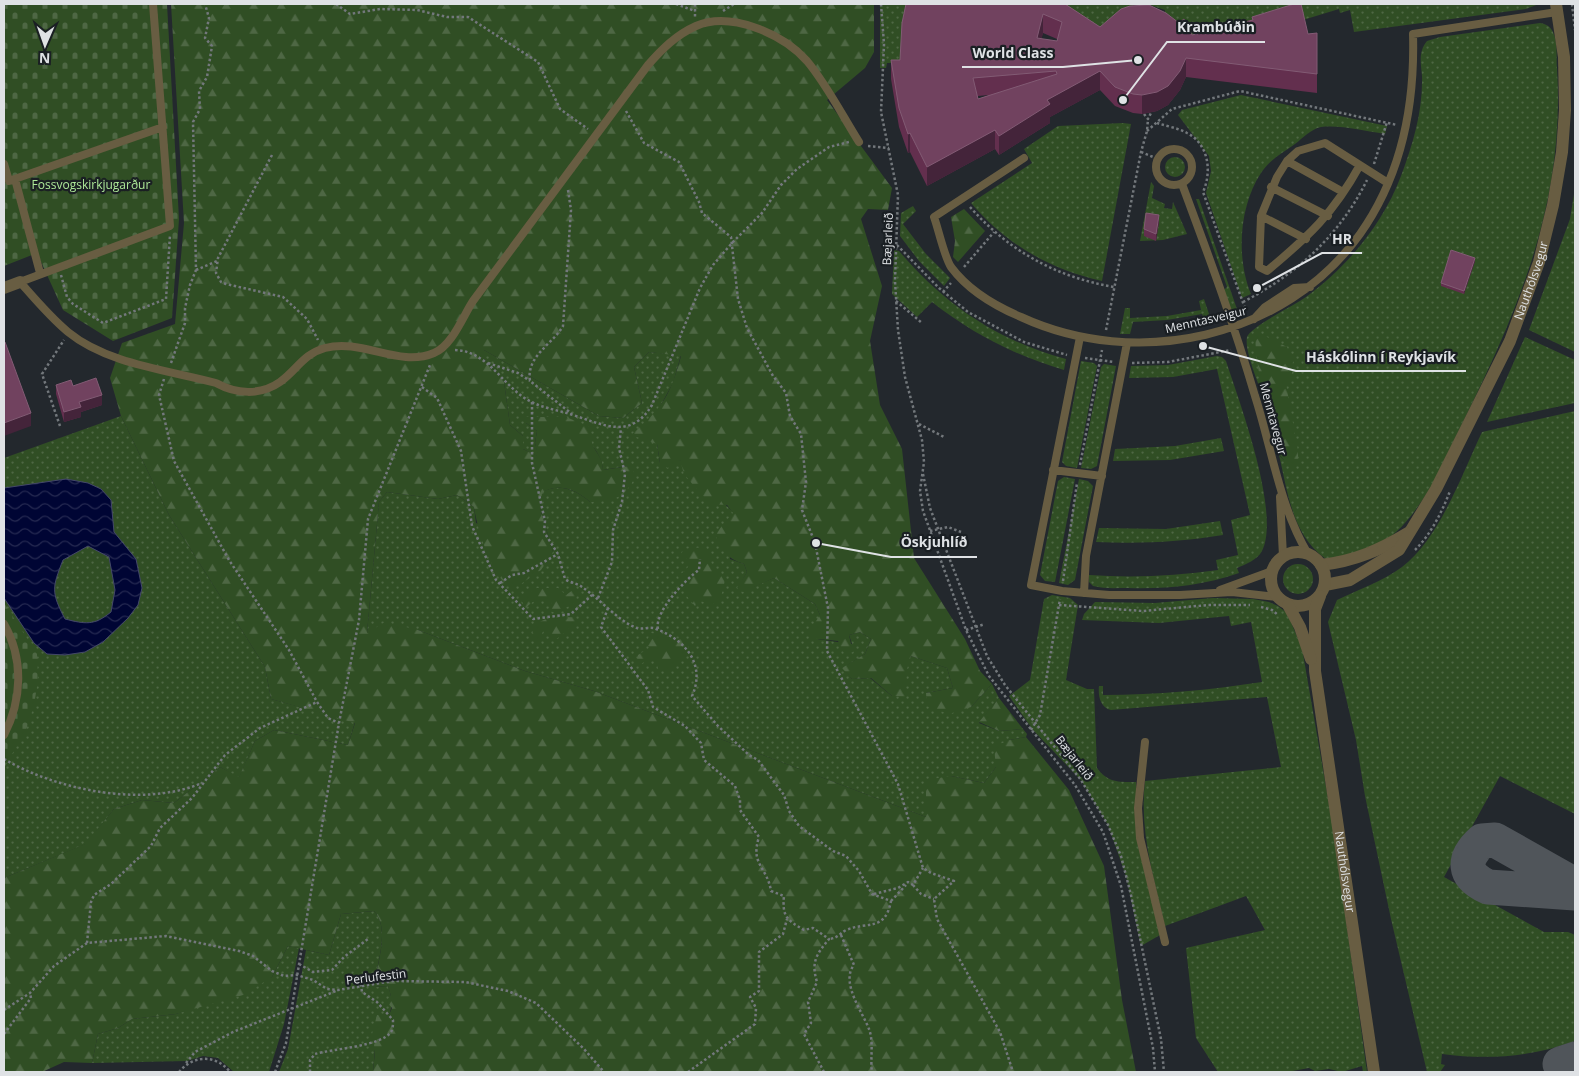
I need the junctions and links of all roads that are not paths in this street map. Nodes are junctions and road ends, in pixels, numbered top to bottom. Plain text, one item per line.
1 (153, 4) edge
2 (1557, 8) edge
3 (163, 127) junction
4 (859, 142) road end
5 (1024, 158) dead end
6 (1287, 161) junction
7 (4, 164) edge
8 (1360, 165) junction
9 (15, 179) junction
10 (1388, 183) junction
11 (1182, 184) junction
12 (1271, 188) junction
13 (1344, 192) junction
14 (1261, 216) junction
15 (1328, 216) junction
16 (1306, 239) junction
17 (40, 273) junction
18 (20, 282) junction
19 (4, 288) edge
20 (1234, 326) junction
21 (1080, 337) junction
22 (1128, 343) junction
23 (1053, 470) junction
24 (1102, 476) junction
25 (1280, 490) junction
26 (1408, 533) junction
27 (1308, 554) junction
28 (1282, 556) junction
29 (1321, 565) junction
30 (1272, 571) junction
31 (1322, 590) junction
32 (1213, 592) junction
33 (1084, 593) junction
34 (1277, 596) junction
35 (1288, 604) junction
36 (4, 624) edge
37 (1315, 671) junction
38 (4, 735) edge
39 (1145, 742) dead end
40 (1165, 942) dead end
41 (1374, 1072) edge

1 - 3 lane
2 - 10 lane
2 - 26 street, Nauthólsvegur
3 - 9 lane
3 - 17 lane
4 - 18 lane
5 - 21 lane, Menntasveigur
6 - 8 lane
6 - 12 lane
6 - 13 lane
7 - 9 lane
8 - 10 lane
8 - 13 lane
9 - 17 lane
10 - 20 lane, Menntasveigur
11 - 11 lane
11 - 20 lane, Menntavegur
12 - 14 lane
12 - 15 lane
13 - 15 lane
14 - 16 lane
14 - 16 lane
15 - 16 lane
17 - 18 lane
18 - 19 street
20 - 22 lane, Menntasveigur
20 - 25 lane, Menntavegur
21 - 22 lane, Menntasveigur
21 - 23 lane
22 - 24 lane
23 - 24 lane
23 - 33 lane
24 - 33 lane
25 - 27 lane, Menntavegur
25 - 28 lane, Menntavegur
26 - 29 street, Nauthólsvegur
26 - 31 street, Nauthólsvegur
27 - 28 street
27 - 29 street
28 - 30 street
29 - 31 street
30 - 32 lane
30 - 34 street
31 - 35 street
31 - 37 street, Nauthólsvegur
32 - 33 lane
32 - 34 lane
34 - 35 street
35 - 37 street, Nauthólsvegur
36 - 38 lane
37 - 41 street, Nauthólsvegur
39 - 40 lane

